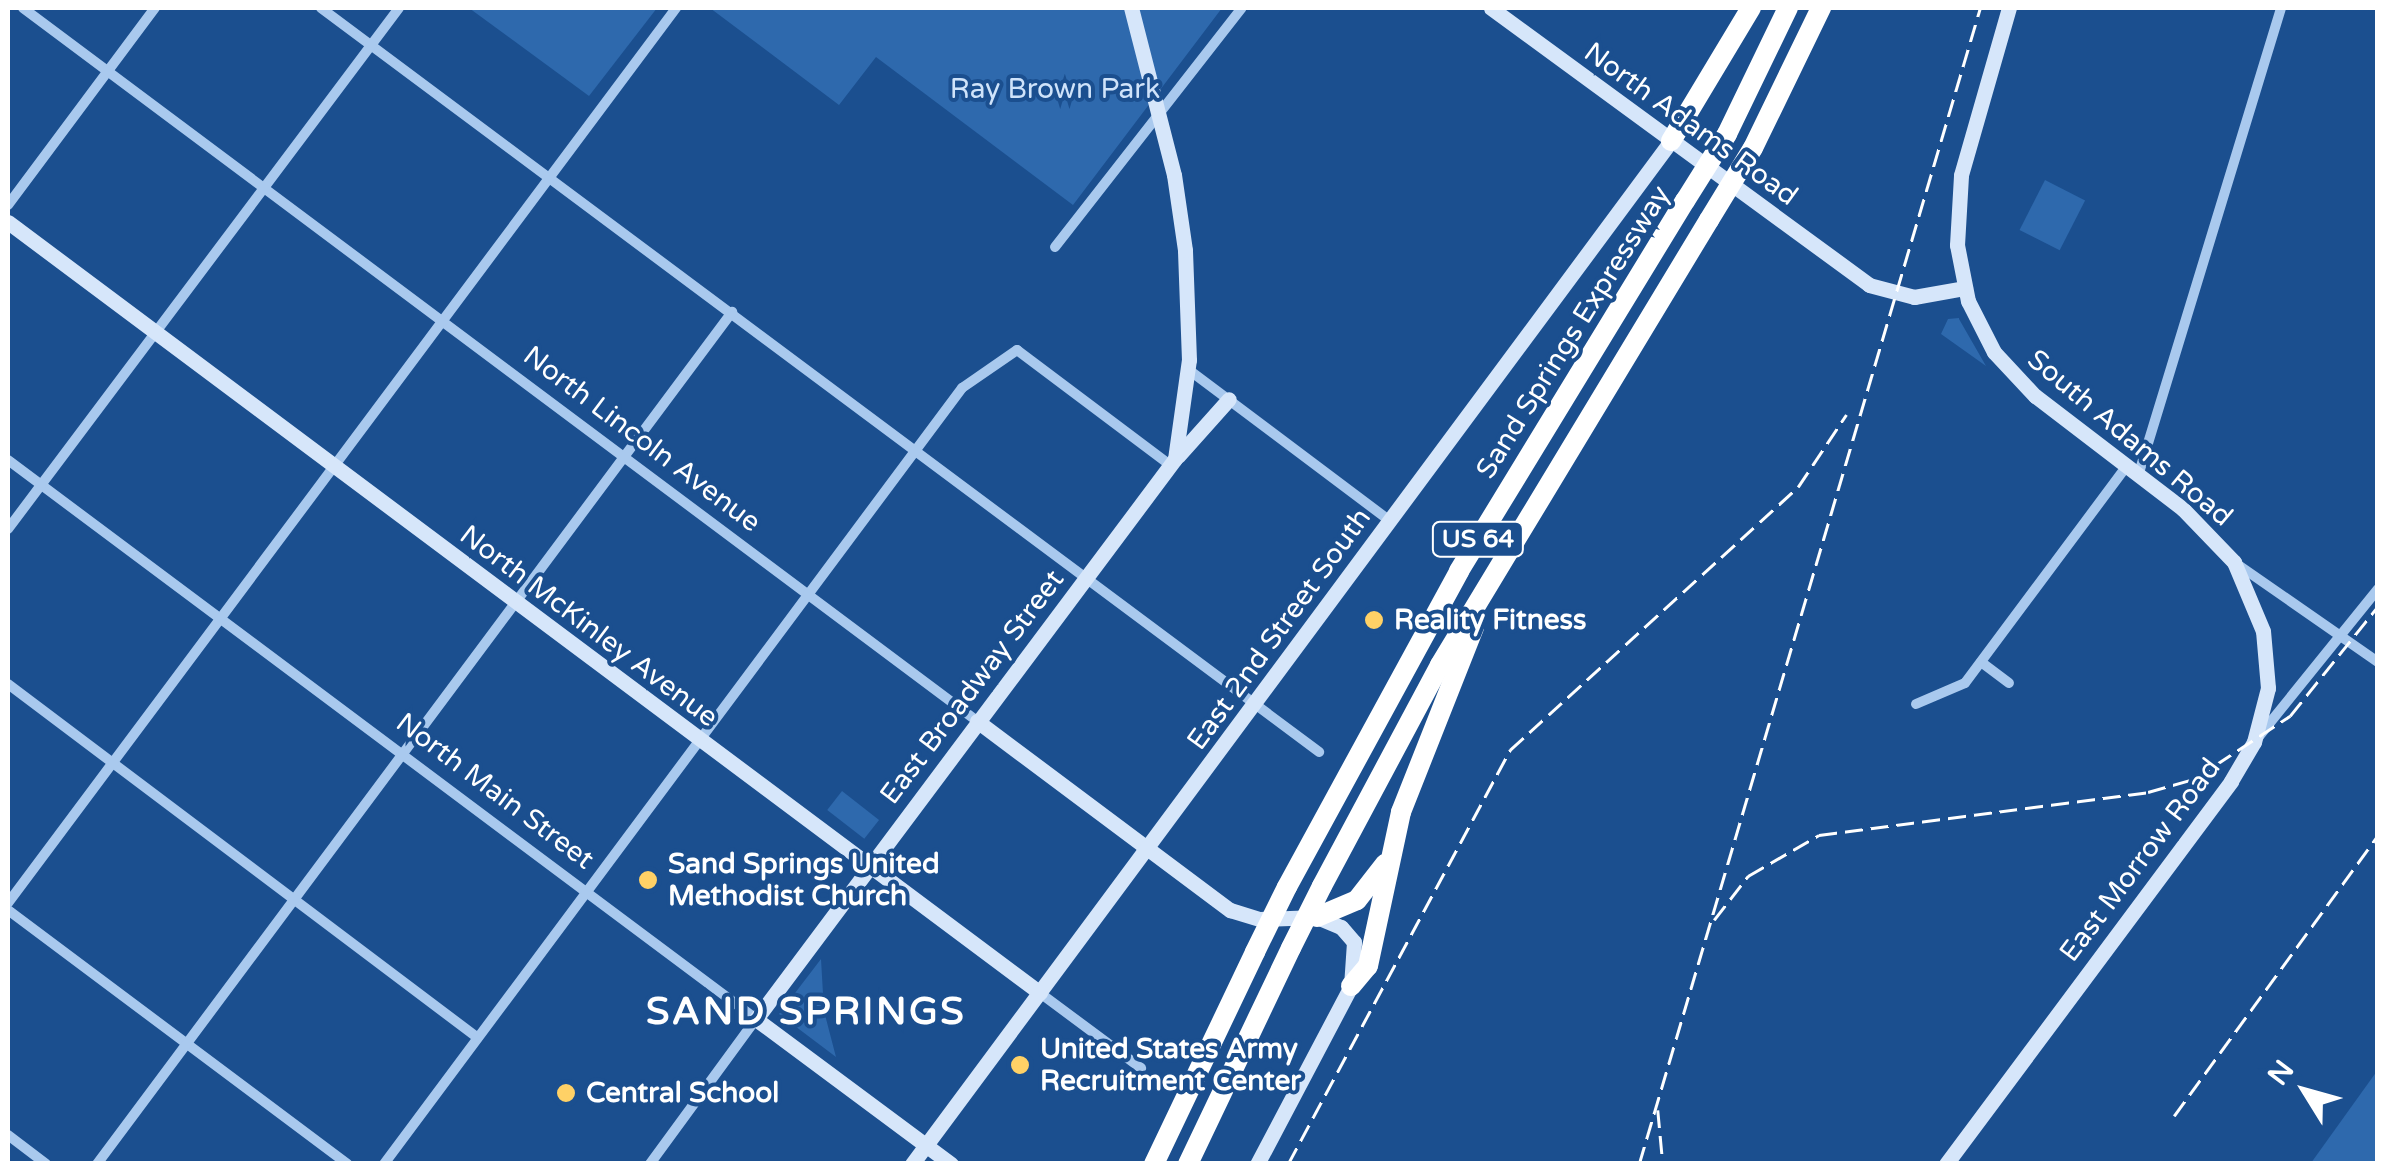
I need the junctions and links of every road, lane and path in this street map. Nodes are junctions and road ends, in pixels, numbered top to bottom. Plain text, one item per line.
1 (23, 8) edge
2 (154, 8) edge
3 (321, 8) edge
4 (399, 8) edge
5 (676, 8) edge
6 (1131, 8) edge
7 (1242, 8) edge
8 (1492, 8) edge
9 (1751, 8) edge
10 (1788, 8) edge
11 (1821, 8) edge
12 (2008, 8) edge
13 (2281, 8) edge
14 (371, 44) junction
15 (108, 71) junction
16 (1157, 116) junction
17 (1671, 141) junction
18 (551, 176) junction
19 (264, 188) junction
20 (8, 205) edge
21 (8, 222) edge
22 (1055, 247) dead end
23 (1965, 288) junction
24 (732, 312) junction
25 (444, 322) junction
26 (156, 333) junction
27 (1189, 370) junction
28 (1230, 399) junction
29 (914, 448) junction
30 (624, 457) junction
31 (8, 460) edge
32 (1172, 462) junction
33 (334, 467) junction
34 (2132, 471) junction
35 (41, 485) junction
36 (1390, 521) junction
37 (8, 529) edge
38 (1506, 552) junction
39 (2234, 562) junction
40 (1085, 577) junction
41 (2378, 589) edge
42 (806, 593) junction
43 (516, 601) junction
44 (220, 620) junction
45 (2341, 636) junction
46 (1982, 662) junction
47 (2378, 662) edge
48 (2009, 683) dead end
49 (8, 684) edge
50 (1255, 703) junction
51 (1916, 704) dead end
52 (977, 720) junction
53 (698, 738) junction
54 (2254, 742) junction
55 (1319, 752) dead end
56 (404, 754) junction
57 (111, 764) junction
58 (1148, 848) junction
59 (1391, 854) junction
60 (871, 866) junction
61 (584, 889) junction
62 (295, 900) junction
63 (8, 906) edge
64 (1317, 918) junction
65 (1351, 986) junction
66 (1040, 993) junction
67 (756, 1019) junction
68 (478, 1038) junction
69 (187, 1044) junction
70 (1141, 1068) dead end
71 (8, 1135) edge
72 (926, 1145) junction
73 (649, 1163) edge
74 (46, 1164) edge
75 (96, 1164) edge
76 (348, 1164) edge
77 (384, 1164) edge
78 (912, 1164) edge
79 (951, 1164) edge
80 (1154, 1164) edge
81 (1188, 1164) edge
82 (1257, 1164) edge
83 (1946, 1164) edge

1 - 15 street, North Lincoln Avenue
2 - 15 street
3 - 14 street
4 - 14 street
5 - 18 street
6 - 16 main road, East Broadway Street
7 - 16 street
8 - 17 main road, North Adams Road
9 - 17 highway
10 - 80 highway, Sand Springs Expressway / US 64, bridge
11 - 38 highway, Sand Springs Expressway / US 64, bridge
12 - 23 main road, South Adams Road
13 - 34 street
14 - 18 street
14 - 19 street
15 - 19 street, North Lincoln Avenue
15 - 20 street
16 - 22 street
16 - 27 main road, East Broadway Street
17 - 23 main road, North Adams Road
17 - 36 main road, East 2nd Street South
18 - 24 street
18 - 25 street
19 - 25 street, North Lincoln Avenue
19 - 26 street
21 - 26 main road, North McKinley Avenue
23 - 34 main road, South Adams Road
24 - 29 street
24 - 30 street
25 - 30 street, North Lincoln Avenue
25 - 33 street
26 - 33 main road, North McKinley Avenue
26 - 35 street
27 - 28 street
27 - 32 main road, East Broadway Street
28 - 32 main road
28 - 36 street
29 - 32 street
29 - 40 street
29 - 42 street
30 - 42 street, North Lincoln Avenue
30 - 43 street
31 - 35 street, North Main Street
32 - 40 main road, East Broadway Street
33 - 43 main road, North McKinley Avenue
33 - 44 street
34 - 39 main road, South Adams Road
34 - 46 street
35 - 37 street
35 - 44 street, North Main Street
36 - 50 main road, East 2nd Street South
38 - 59 highway
38 - 81 highway, Sand Springs Expressway / US 64, bridge
39 - 45 street, South Adams Road
39 - 54 main road, South Adams Road
40 - 50 street
40 - 52 main road, East Broadway Street
41 - 45 street, East Morrow Road
42 - 52 street, North Lincoln Avenue
42 - 53 street
43 - 53 main road, North McKinley Avenue
43 - 56 street
44 - 56 street, North Main Street
44 - 57 street
45 - 47 street, South Adams Road
45 - 54 street, East Morrow Road
46 - 48 street
46 - 51 street
49 - 57 street
50 - 55 street
50 - 58 main road, East 2nd Street South
52 - 58 main road, North Lincoln Avenue
52 - 60 main road, East Broadway Street
53 - 60 main road, North McKinley Avenue
53 - 61 street
54 - 83 main road, East Morrow Road
56 - 61 street, North Main Street
56 - 62 street
57 - 62 street
57 - 63 street
58 - 64 main road, North Lincoln Avenue
58 - 66 main road, East 2nd Street South
59 - 64 highway
59 - 65 highway
60 - 66 main road, North McKinley Avenue
60 - 67 main road, East Broadway Street
61 - 67 street, North Main Street
61 - 68 street
62 - 68 street
62 - 69 street
63 - 69 street
64 - 65 main road
65 - 82 main road
66 - 70 street, North McKinley Avenue
66 - 72 main road, East 2nd Street South
67 - 72 main road, North Main Street
67 - 73 street
68 - 77 street
69 - 75 street
69 - 76 street
71 - 74 street
72 - 78 main road, East 2nd Street South
72 - 79 main road, North Main Street

